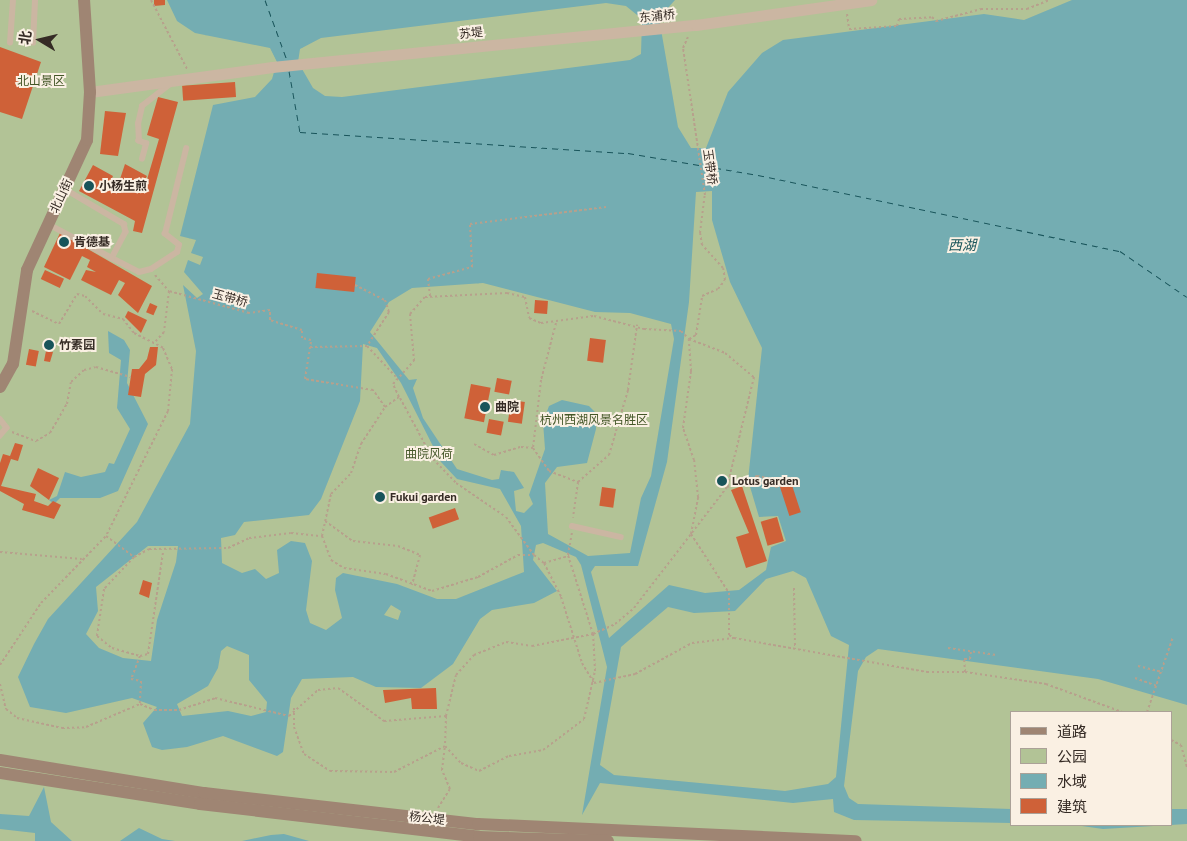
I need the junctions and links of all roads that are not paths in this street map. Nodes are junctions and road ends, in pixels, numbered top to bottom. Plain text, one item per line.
1 (13, 0) edge
2 (35, 0) edge
3 (84, 0) edge
4 (871, 0) edge
5 (633, 32) joint
6 (33, 42) dead end
7 (10, 44) dead end
8 (176, 80) junction
9 (90, 92) junction
10 (186, 149) dead end
11 (142, 159) dead end
12 (64, 189) junction
13 (48, 224) junction
14 (112, 258) junction
15 (1, 383) edge
16 (0, 419) edge
17 (0, 436) edge
18 (572, 526) road end
19 (621, 536) dead end
20 (0, 760) edge
21 (0, 774) edge
22 (421, 836) edge
23 (566, 840) edge
24 (608, 841) edge
25 (856, 841) edge

1 - 7 lane
2 - 6 lane
3 - 9 main road, 北山街
4 - 5 street, 东浦桥
5 - 8 street, 苏堤
8 - 9 street
8 - 11 lane
9 - 12 main road, 北山街
10 - 14 lane
12 - 13 main road, 北山街
12 - 14 lane
13 - 14 lane
13 - 15 main road, 北山街
16 - 17 lane
18 - 19 lane
20 - 25 main road, 杨公堤
21 - 22 main road, 杨公堤
22 - 23 main road, 杨公堤
23 - 24 main road, 杨公堤

